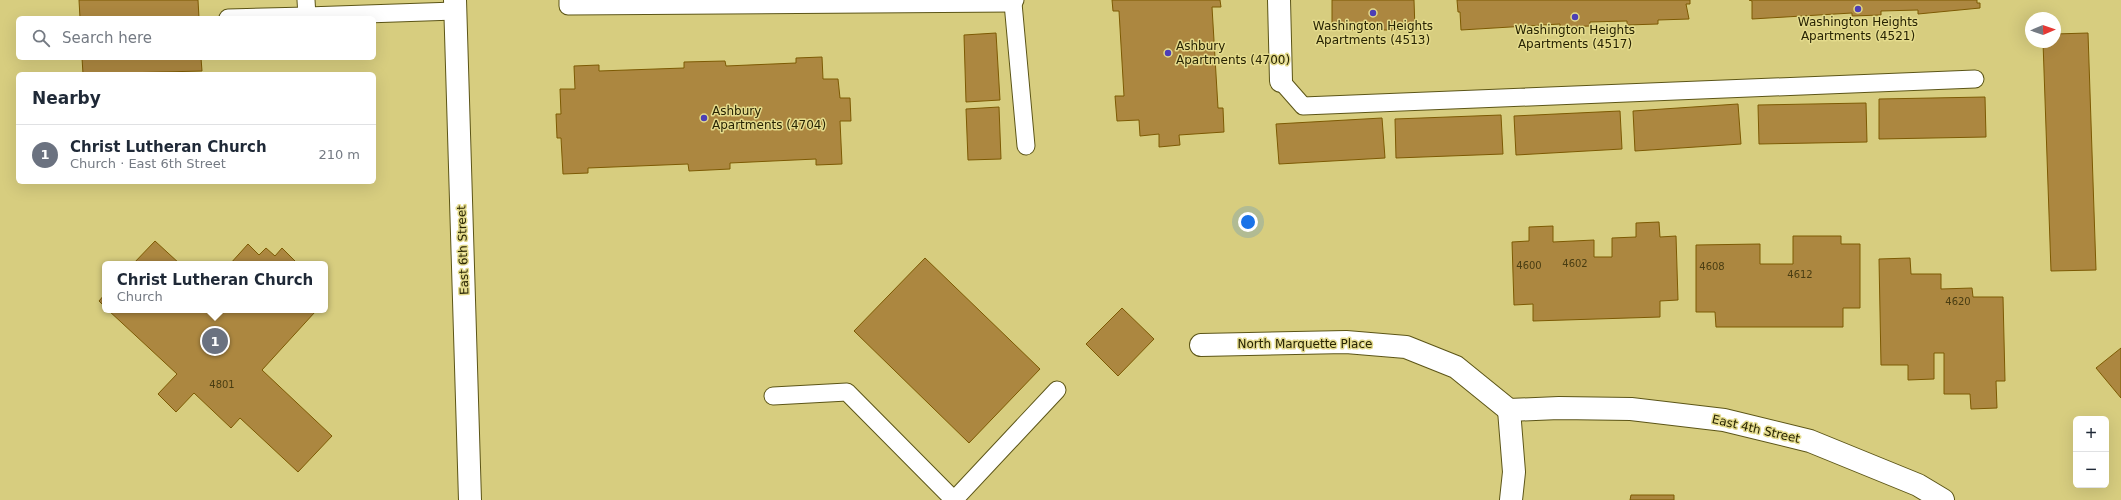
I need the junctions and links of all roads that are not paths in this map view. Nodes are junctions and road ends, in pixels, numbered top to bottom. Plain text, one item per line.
1 (568, 0) edge
2 (1279, 0) edge
3 (1014, 2) edge
4 (455, 6) edge
5 (307, 8) edge
6 (244, 16) edge
7 (1975, 79) dead end
8 (1281, 81) joint
9 (1026, 146) dead end
10 (1201, 345) dead end
11 (1057, 390) dead end
12 (773, 396) dead end
13 (1509, 410) junction
14 (470, 500) edge
15 (954, 500) edge
16 (1511, 500) edge
17 (1943, 500) edge

1 - 3 lane
2 - 8 street
3 - 9 lane
4 - 5 lane
4 - 14 street, East 6th Street
5 - 6 lane
7 - 8 lane
10 - 13 street, North Marquette Place
11 - 15 lane
12 - 15 lane
13 - 16 street
13 - 17 street, East 4th Street

